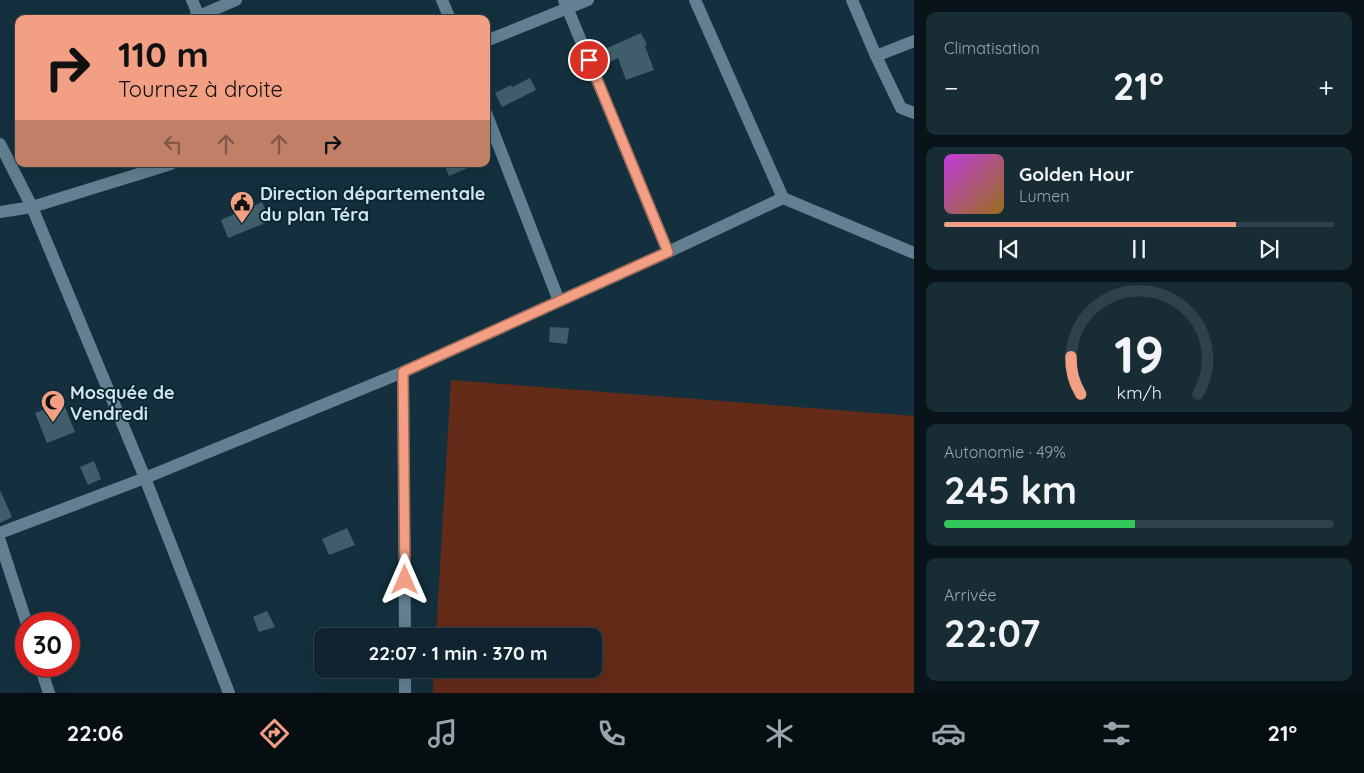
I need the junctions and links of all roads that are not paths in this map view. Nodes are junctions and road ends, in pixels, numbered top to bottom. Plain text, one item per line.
1 (192, 0) edge
2 (236, 0) edge
3 (442, 0) edge
4 (588, 0) edge
5 (695, 0) edge
6 (852, 0) edge
7 (565, 4) edge
8 (196, 15) edge
9 (204, 15) edge
10 (448, 15) edge
11 (490, 38) edge
12 (914, 41) edge
13 (876, 56) junction
14 (914, 112) edge
15 (490, 123) edge
16 (0, 144) edge
17 (161, 167) edge
18 (783, 198) junction
19 (32, 207) junction
20 (0, 212) edge
21 (668, 252) junction
22 (914, 252) edge
23 (559, 301) junction
24 (403, 372) junction
25 (146, 478) junction
26 (0, 533) edge
27 (0, 541) edge
28 (23, 612) edge
29 (405, 628) edge
30 (44, 677) edge
31 (405, 678) edge
32 (49, 693) edge
33 (229, 693) edge
34 (405, 693) edge

1 - 8 street
2 - 9 street
3 - 10 street
4 - 7 street
5 - 18 street
6 - 13 street
7 - 11 street
7 - 21 street
12 - 13 street
13 - 14 street
15 - 23 street
16 - 19 street
17 - 19 street
18 - 21 street
18 - 22 street
19 - 20 street
19 - 25 street
21 - 23 street
23 - 24 street
24 - 25 street
24 - 29 street
25 - 26 street
25 - 33 street
27 - 28 street
30 - 32 street
31 - 34 street

